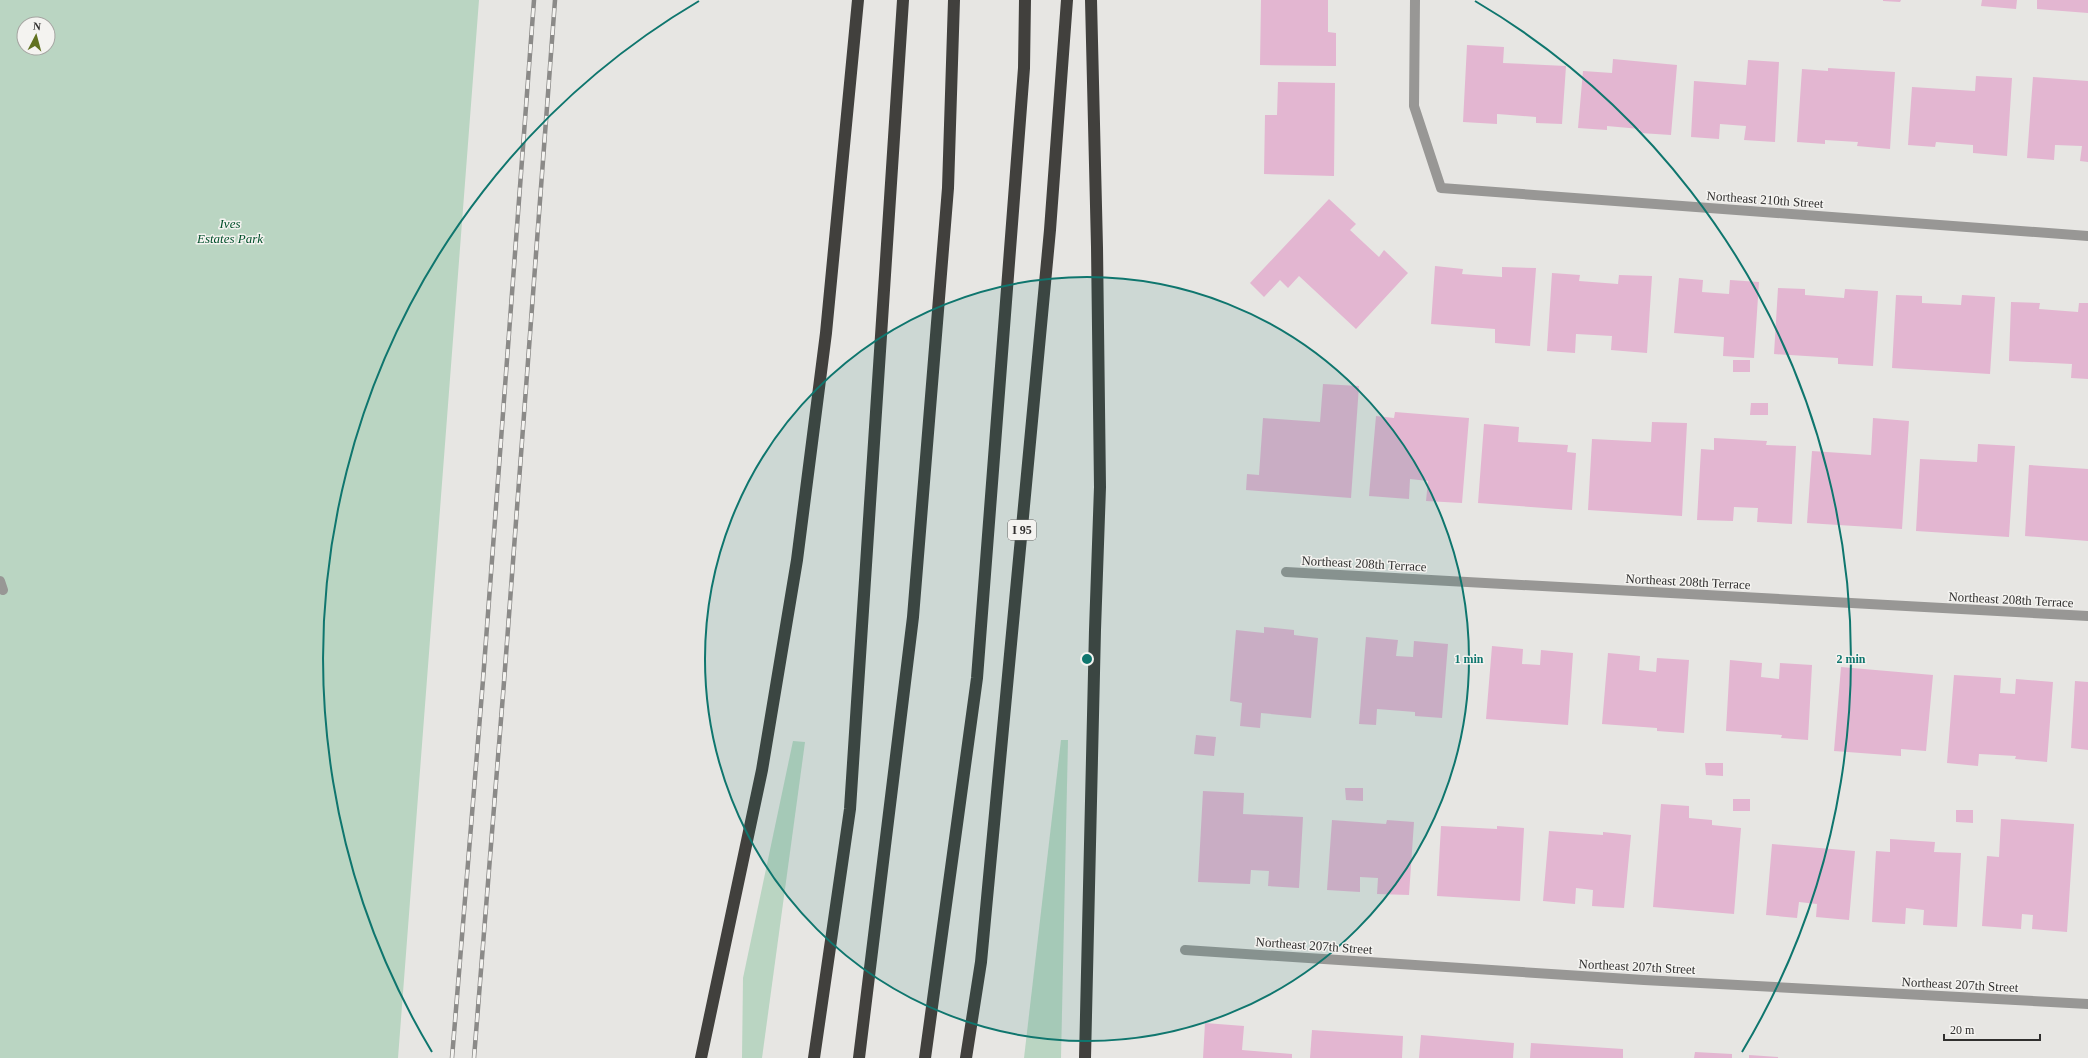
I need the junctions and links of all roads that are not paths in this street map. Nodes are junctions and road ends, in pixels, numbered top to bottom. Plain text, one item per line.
1 (858, 0) edge
2 (903, 0) edge
3 (954, 0) edge
4 (1026, 0) edge
5 (1067, 0) edge
6 (1091, 0) edge
7 (1415, 0) edge
8 (2088, 236) edge
9 (1286, 572) dead end
10 (2088, 616) edge
11 (1185, 950) dead end
12 (2088, 1004) edge
13 (701, 1058) edge
14 (814, 1058) edge
15 (860, 1058) edge
16 (925, 1058) edge
17 (966, 1058) edge
18 (1085, 1058) edge

1 - 13 highway
2 - 14 highway
3 - 15 highway
4 - 16 highway
5 - 17 highway, I 95
6 - 18 highway
7 - 8 street, Northeast 210th Street
9 - 10 street, Northeast 208th Terrace
11 - 12 street, Northeast 207th Street

